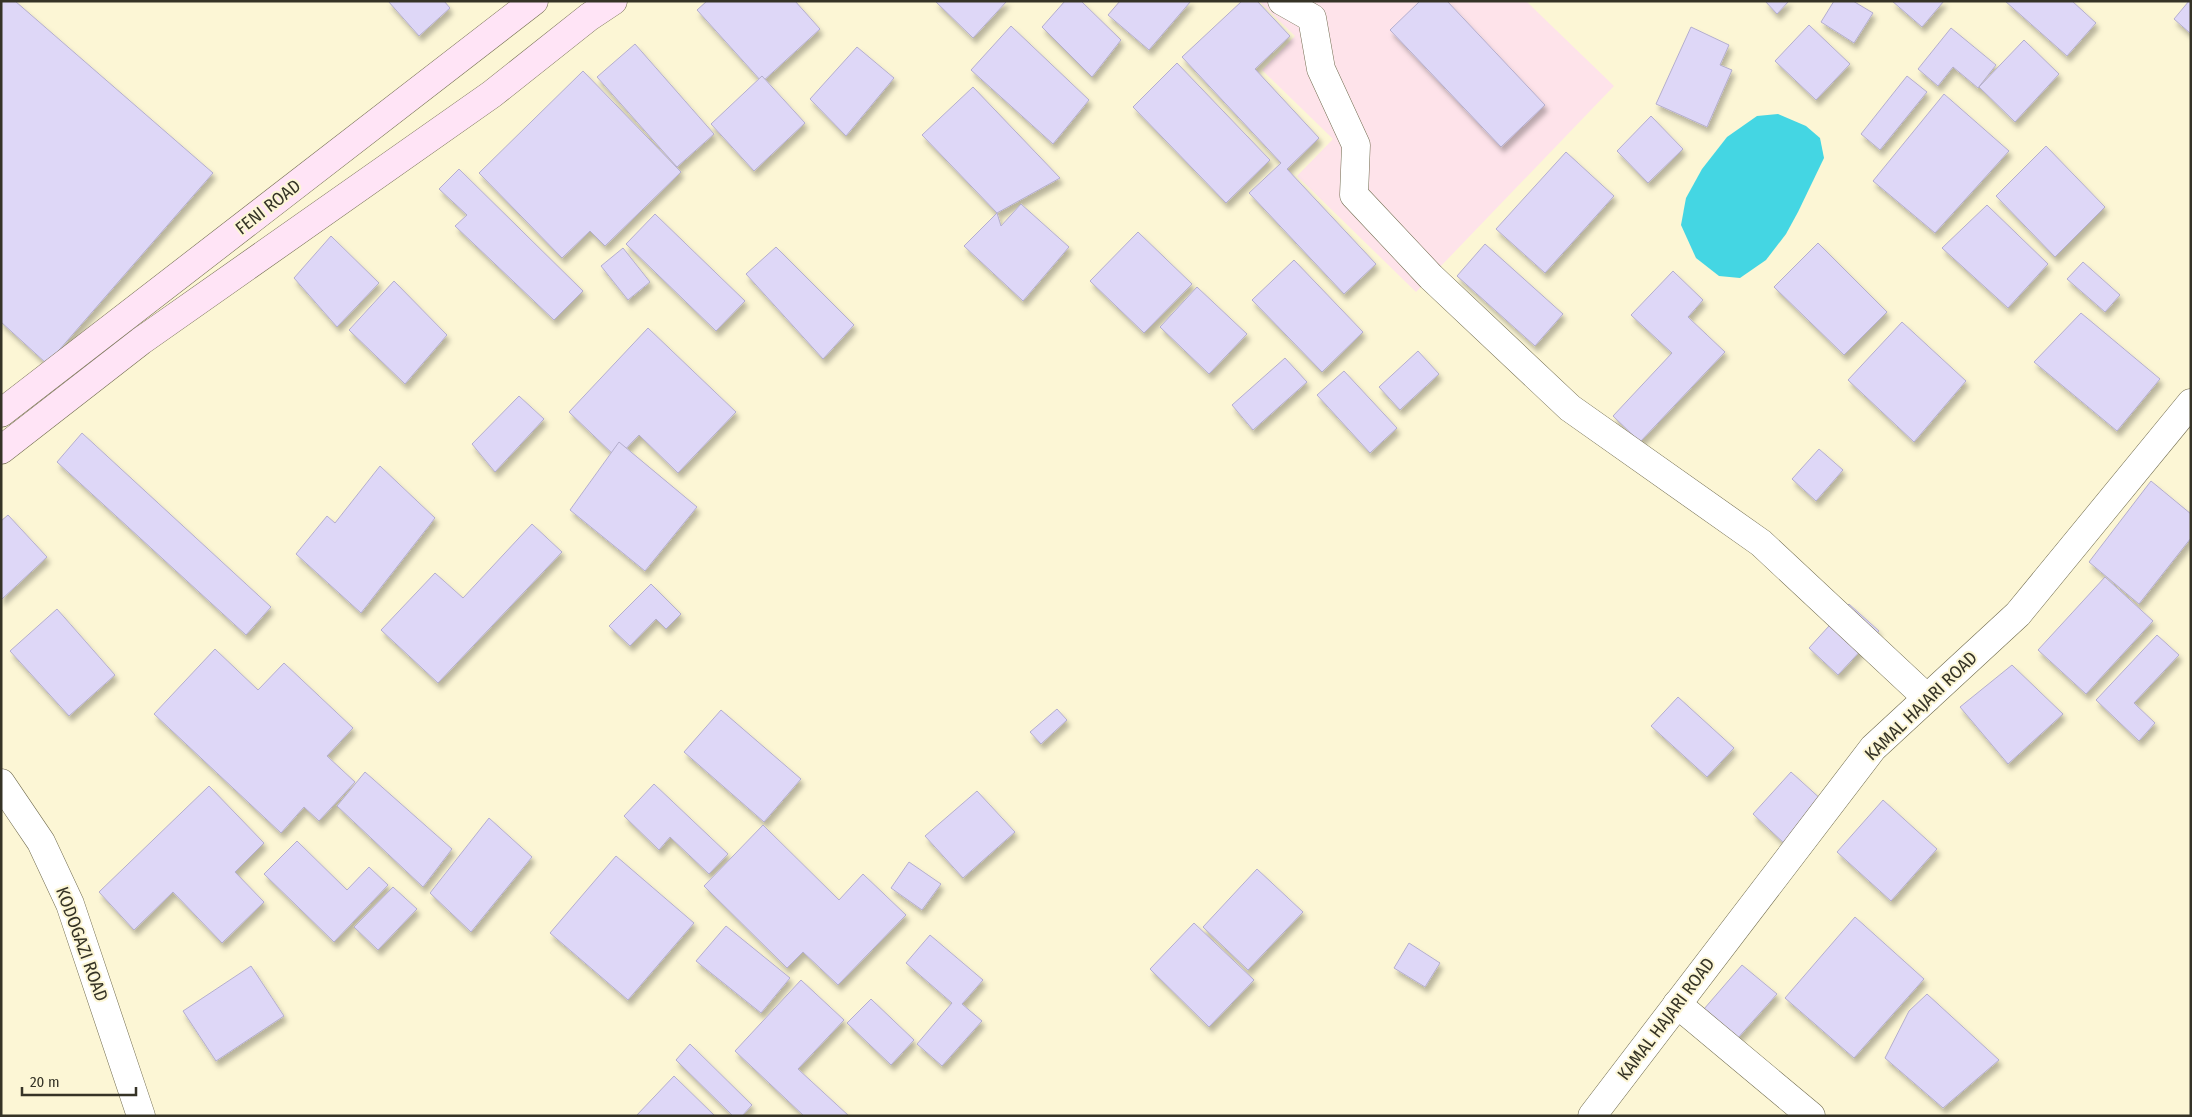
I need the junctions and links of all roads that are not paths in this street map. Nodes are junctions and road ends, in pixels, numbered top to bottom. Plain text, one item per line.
1 (534, 1) edge
2 (613, 1) edge
3 (1282, 1) edge
4 (2191, 403) edge
5 (1, 413) edge
6 (1, 450) edge
7 (1927, 698) junction
8 (1, 783) edge
9 (1677, 1004) junction
10 (141, 1116) edge
11 (1592, 1116) edge
12 (1811, 1116) edge

1 - 5 main road, FENI ROAD
2 - 6 main road
3 - 7 street
4 - 7 street, KAMAL HAJARI ROAD
7 - 9 street, KAMAL HAJARI ROAD
8 - 10 street, KODOGAZI ROAD
9 - 11 street, KAMAL HAJARI ROAD
9 - 12 street

